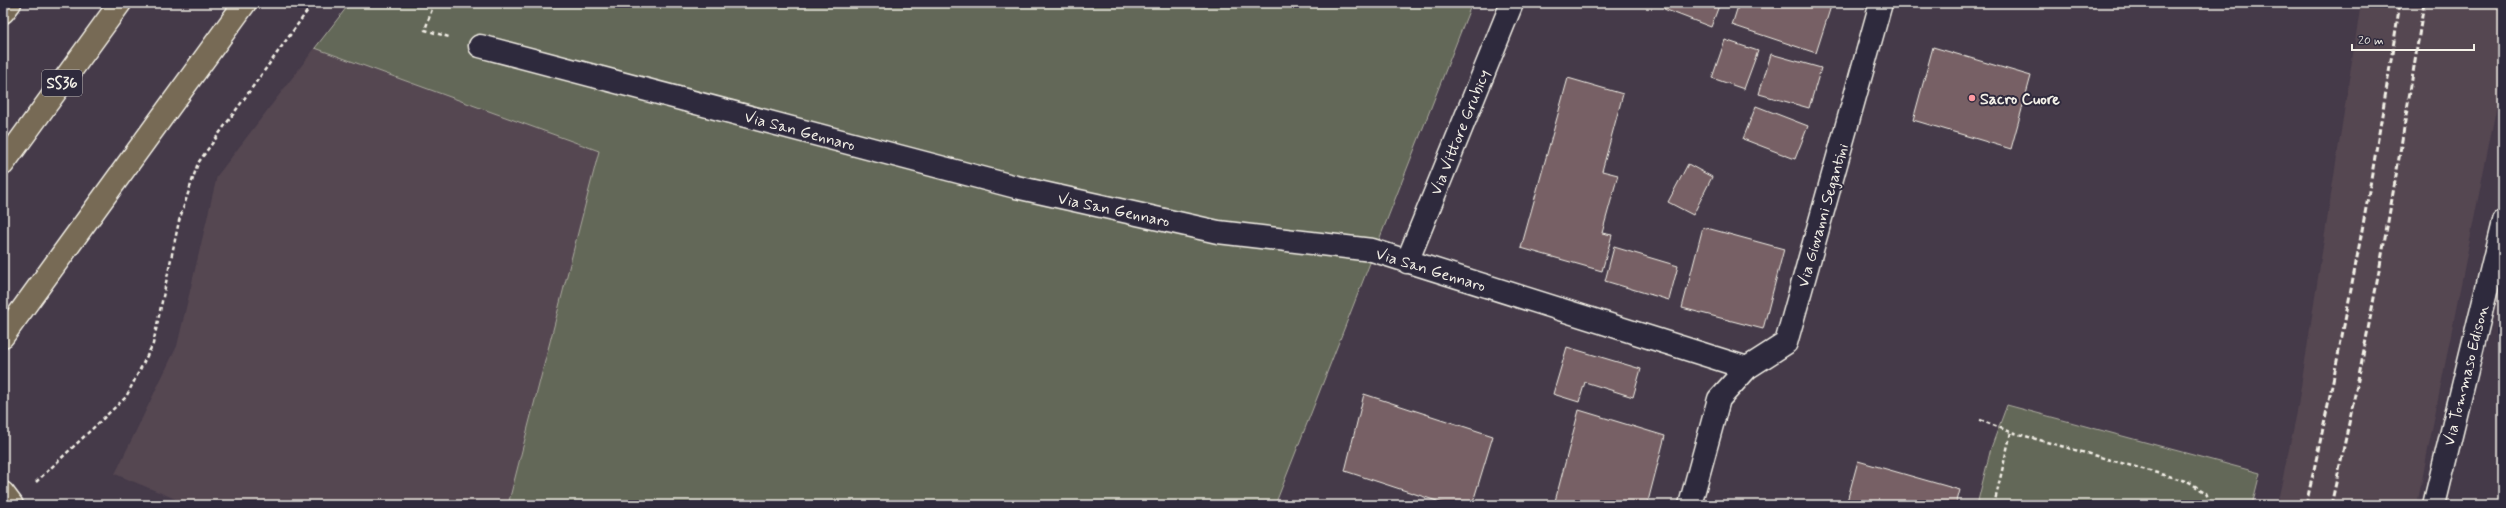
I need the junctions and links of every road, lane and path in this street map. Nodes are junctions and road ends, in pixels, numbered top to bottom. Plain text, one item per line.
1 (10, 3) edge
2 (120, 3) edge
3 (245, 3) edge
4 (313, 3) edge
5 (434, 3) edge
6 (1512, 3) edge
7 (1881, 3) edge
8 (3, 12) edge
9 (480, 46) joint
10 (3, 164) edge
11 (2503, 222) edge
12 (1407, 262) junction
13 (3, 336) edge
14 (1747, 368) junction
15 (1980, 420) dead end
16 (2011, 432) junction
17 (30, 488) dead end
18 (3, 493) edge
19 (12, 505) edge
20 (1690, 505) edge
21 (1994, 505) edge
22 (2211, 505) edge
23 (2434, 505) edge

1 - 8 highway
2 - 10 highway, SS36
3 - 13 highway
4 - 17 path
5 - 9 path
6 - 12 street, Via Vittore Grubicy
7 - 14 street, Via Giovanni Segantini
9 - 12 street, Via San Gennaro
11 - 23 street, Via Tommaso Edison
12 - 14 street, Via San Gennaro
14 - 20 street, Via Giovanni Segantini
15 - 16 path
16 - 21 path
16 - 22 path
18 - 19 highway

